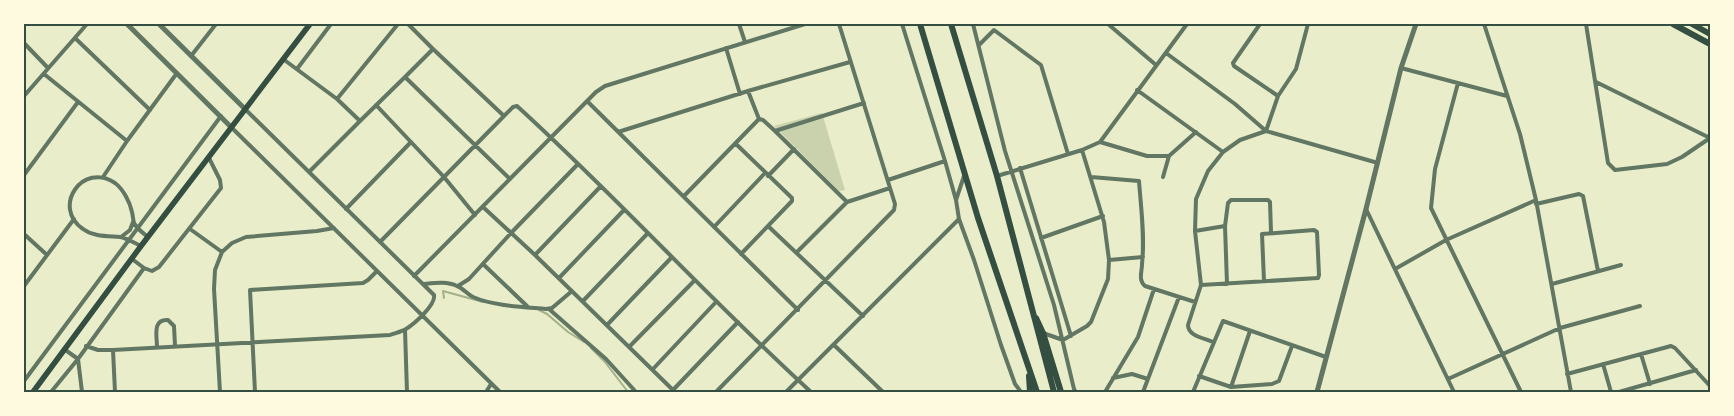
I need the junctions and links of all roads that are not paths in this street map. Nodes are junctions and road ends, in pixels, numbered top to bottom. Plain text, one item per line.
1 (87, 24) edge
2 (127, 24) edge
3 (159, 24) edge
4 (216, 24) edge
5 (310, 24) edge
6 (331, 24) edge
7 (398, 24) edge
8 (408, 24) edge
9 (739, 24) edge
10 (805, 24) edge
11 (839, 24) edge
12 (902, 24) edge
13 (920, 24) edge
14 (950, 24) edge
15 (973, 24) edge
16 (1110, 24) edge
17 (1187, 24) edge
18 (1260, 24) edge
19 (1308, 24) edge
20 (1416, 24) edge
21 (1484, 24) edge
22 (1586, 24) edge
23 (1673, 24) edge
24 (1692, 24) edge
25 (1708, 30) edge
26 (75, 38) junction
27 (745, 42) junction
28 (24, 43) edge
29 (1710, 44) edge
30 (979, 46) junction
31 (726, 48) junction
32 (433, 49) junction
33 (1166, 53) junction
34 (191, 56) junction
35 (283, 60) junction
36 (850, 62) junction
37 (1156, 65) junction
38 (48, 68) junction
39 (1401, 68) junction
40 (297, 69) junction
41 (177, 73) junction
42 (44, 74) junction
43 (405, 77) junction
44 (1458, 82) junction
45 (1596, 82) junction
46 (1137, 90) junction
47 (748, 91) junction
48 (740, 94) junction
49 (24, 96) edge
50 (1278, 96) junction
51 (1507, 96) junction
52 (337, 100) junction
53 (587, 101) junction
54 (78, 102) junction
55 (864, 103) junction
56 (376, 105) junction
57 (245, 109) junction
58 (150, 110) junction
59 (221, 116) junction
60 (504, 116) junction
61 (759, 119) junction
62 (360, 121) junction
63 (231, 127) junction
64 (775, 131) junction
65 (1266, 131) junction
66 (618, 132) junction
67 (1196, 132) junction
68 (552, 137) junction
69 (1710, 138) edge
70 (127, 141) junction
71 (411, 142) junction
72 (1100, 142) junction
73 (736, 144) junction
74 (475, 146) junction
75 (794, 149) junction
76 (1082, 150) junction
77 (1223, 152) junction
78 (1068, 154) junction
79 (1169, 156) junction
80 (209, 158) junction
81 (945, 161) junction
82 (1378, 163) junction
83 (578, 164) junction
84 (1020, 168) junction
85 (1012, 171) junction
86 (309, 172) junction
87 (965, 174) junction
88 (24, 175) edge
89 (767, 175) junction
90 (997, 176) junction
91 (104, 177) junction
92 (444, 177) junction
93 (1091, 177) junction
94 (1163, 177) dead end
95 (510, 179) junction
96 (888, 180) junction
97 (601, 186) junction
98 (890, 188) junction
99 (684, 196) junction
100 (956, 200) junction
101 (847, 202) junction
102 (1536, 202) junction
103 (483, 207) junction
104 (346, 209) junction
105 (1366, 209) junction
106 (624, 210) junction
107 (475, 215) junction
108 (1103, 216) junction
109 (74, 219) junction
110 (959, 219) junction
111 (134, 222) junction
112 (768, 226) junction
113 (1225, 226) junction
114 (714, 227) junction
115 (138, 228) junction
116 (334, 228) junction
117 (190, 229) junction
118 (1195, 231) junction
119 (1271, 232) junction
120 (511, 233) junction
121 (648, 233) junction
122 (24, 234) edge
123 (148, 237) junction
124 (121, 238) junction
125 (1041, 238) junction
126 (1446, 240) junction
127 (129, 241) junction
128 (380, 242) junction
129 (141, 246) junction
130 (222, 252) junction
131 (797, 252) junction
132 (741, 254) junction
133 (47, 255) junction
134 (535, 255) junction
135 (1143, 257) junction
136 (672, 258) junction
137 (131, 259) junction
138 (1109, 260) junction
139 (483, 264) junction
140 (1621, 265) dead end
141 (144, 268) junction
142 (1395, 269) junction
143 (377, 270) junction
144 (1598, 272) junction
145 (414, 276) junction
146 (559, 278) junction
147 (694, 280) junction
148 (826, 280) junction
149 (1264, 281) junction
150 (423, 284) junction
151 (1227, 284) junction
152 (1552, 284) junction
153 (1201, 285) junction
154 (24, 286) edge
155 (458, 286) junction
156 (1154, 289) junction
157 (572, 291) junction
158 (1179, 297) junction
159 (583, 302) junction
160 (716, 302) junction
161 (1195, 302) junction
162 (1640, 306) dead end
163 (528, 307) junction
164 (1031, 308) junction
165 (549, 309) junction
166 (798, 310) junction
167 (422, 315) junction
168 (863, 316) junction
169 (738, 322) junction
170 (607, 325) junction
171 (1560, 328) junction
172 (405, 330) junction
173 (1250, 331) junction
174 (1043, 333) junction
175 (1070, 336) junction
176 (1063, 340) junction
177 (1213, 342) junction
178 (252, 343) junction
179 (217, 344) junction
180 (762, 345) junction
181 (834, 345) junction
182 (86, 346) junction
183 (176, 346) junction
184 (1292, 346) junction
185 (157, 347) junction
186 (629, 347) junction
187 (64, 349) junction
188 (113, 350) junction
189 (1503, 354) junction
190 (1641, 354) junction
191 (1326, 357) junction
192 (78, 359) junction
193 (1603, 364) junction
194 (1029, 368) junction
195 (652, 369) junction
196 (1696, 370) junction
197 (1568, 374) junction
198 (1199, 376) junction
199 (1113, 378) junction
200 (1148, 379) junction
201 (1448, 379) junction
202 (798, 380) junction
203 (24, 381) edge
204 (491, 384) junction
205 (1650, 384) junction
206 (1710, 386) edge
207 (1231, 387) junction
208 (674, 391) edge
209 (33, 392) edge
210 (51, 392) edge
211 (82, 392) edge
212 (115, 392) edge
213 (220, 392) edge
214 (255, 392) edge
215 (407, 392) edge
216 (486, 392) edge
217 (500, 392) edge
218 (636, 392) edge
219 (716, 392) edge
220 (786, 392) edge
221 (811, 392) edge
222 (883, 392) edge
223 (1021, 392) edge
224 (1030, 392) edge
225 (1037, 392) edge
226 (1054, 392) edge
227 (1061, 392) edge
228 (1076, 392) edge
229 (1104, 392) edge
230 (1143, 392) edge
231 (1194, 392) edge
232 (1317, 392) edge
233 (1454, 392) edge
234 (1521, 392) edge
235 (1571, 392) edge
236 (1611, 392) edge
237 (1619, 392) edge

1 - 26 street
2 - 41 street
3 - 34 street
4 - 34 street
5 - 35 main road
6 - 40 street
7 - 52 street
8 - 32 street
9 - 27 street
10 - 27 street
11 - 36 street
12 - 81 street
13 - 87 main road
14 - 90 main road
15 - 30 street
16 - 37 street
17 - 33 street
18 - 50 street
19 - 50 street
20 - 39 street
21 - 51 street
22 - 45 street
23 - 29 main road
24 - 25 main road
26 - 38 street
26 - 58 street
27 - 31 street
28 - 38 street
30 - 78 street
30 - 85 street
31 - 48 street
31 - 53 street
32 - 43 street
32 - 60 street
33 - 37 street
33 - 65 street
34 - 57 street
35 - 40 street
35 - 57 main road
36 - 47 street
36 - 55 street
37 - 46 street
38 - 42 street
39 - 44 street
39 - 82 street
40 - 52 street
41 - 58 street
41 - 59 street
42 - 49 street
42 - 54 street
43 - 56 street
43 - 74 street
44 - 51 street
44 - 126 street
45 - 69 street
45 - 69 street
46 - 67 street
46 - 72 street
47 - 48 street
47 - 61 street
48 - 66 street
50 - 65 street
51 - 102 street
52 - 62 street
53 - 66 street
53 - 68 street
54 - 70 street
54 - 88 street
55 - 64 street
55 - 96 street
56 - 62 street
56 - 71 street
57 - 63 main road
57 - 86 street
58 - 70 street
59 - 63 street
59 - 115 street
60 - 68 street
60 - 74 street
61 - 64 street
61 - 73 street
62 - 86 street
63 - 80 main road
63 - 116 street
64 - 75 street
65 - 77 street
65 - 82 street
66 - 99 street
67 - 77 street
67 - 79 street
68 - 83 street
68 - 95 street
70 - 91 street
71 - 92 street
71 - 104 street
72 - 76 street
72 - 79 street
73 - 89 street
73 - 99 street
74 - 92 street
74 - 95 street
75 - 89 street
75 - 101 street
76 - 78 street
76 - 93 street
77 - 118 street
78 - 84 street
79 - 94 street
80 - 117 street
80 - 123 main road
81 - 96 street
81 - 100 street
82 - 105 street
83 - 97 street
83 - 120 street
84 - 85 street
84 - 125 street
85 - 90 street
85 - 176 street
86 - 104 street
87 - 100 street
87 - 194 main road
89 - 112 street
89 - 114 street
90 - 164 main road
91 - 109 street
91 - 111 street
92 - 107 street
92 - 128 street
93 - 108 street
93 - 135 street
95 - 103 street
96 - 98 street
97 - 106 street
97 - 134 street
98 - 101 street
98 - 148 street
99 - 114 street
100 - 110 street
101 - 131 street
102 - 126 street
102 - 144 street
102 - 152 street
103 - 107 street
103 - 120 street
104 - 128 street
105 - 142 street
105 - 191 street
106 - 121 street
106 - 146 street
107 - 145 street
108 - 125 street
108 - 138 street
109 - 124 street
109 - 133 street
110 - 168 street
110 - 223 street
111 - 115 street
111 - 124 street
112 - 131 street
112 - 132 street
113 - 118 street
113 - 119 street
113 - 151 street
114 - 132 street
115 - 123 street
115 - 127 street
116 - 130 street
116 - 143 street
117 - 130 street
117 - 141 street
118 - 153 street
119 - 149 street
119 - 149 street
120 - 134 street
120 - 139 street
121 - 136 street
121 - 159 street
122 - 133 street
123 - 129 main road
124 - 127 street
125 - 175 street
126 - 142 street
126 - 189 street
127 - 129 street
127 - 203 street
128 - 145 street
129 - 137 main road
130 - 179 street
131 - 148 street
132 - 166 street
133 - 154 street
134 - 146 street
135 - 138 street
135 - 156 street
136 - 147 street
136 - 170 street
137 - 141 street
137 - 187 main road
138 - 175 street
139 - 155 street
139 - 163 street
140 - 144 street
141 - 182 street
142 - 201 street
143 - 167 street
143 - 178 street
144 - 152 street
145 - 150 street
146 - 157 street
147 - 160 street
147 - 186 street
148 - 166 street
148 - 168 street
149 - 151 street
150 - 155 street
150 - 167 street
151 - 153 street
152 - 171 street
153 - 161 street
155 - 163 street
156 - 158 street
156 - 199 street
157 - 159 street
157 - 165 street
158 - 161 street
158 - 200 street
159 - 170 street
160 - 169 street
160 - 195 street
161 - 177 street
162 - 171 street
163 - 165 street
164 - 174 main road
164 - 226 main road
165 - 218 street
166 - 180 street
167 - 172 street
167 - 204 street
168 - 181 street
169 - 180 street
169 - 208 street
170 - 186 street
171 - 189 street
171 - 197 street
172 - 178 street
172 - 215 street
173 - 177 street
173 - 184 street
173 - 207 street
174 - 176 street
174 - 227 main road
175 - 176 street
176 - 228 street
177 - 198 street
178 - 179 street
178 - 214 street
179 - 183 street
179 - 213 street
180 - 202 street
180 - 219 street
181 - 202 street
181 - 222 street
182 - 188 street
182 - 192 street
183 - 185 street
183 - 185 street
184 - 191 street
184 - 207 street
185 - 188 street
186 - 195 street
187 - 192 street
187 - 209 main road
188 - 212 street
189 - 201 street
189 - 234 street
190 - 193 street
190 - 196 street
190 - 205 street
191 - 232 street
192 - 210 street
192 - 211 street
193 - 197 street
193 - 236 street
194 - 224 main road
194 - 225 main road
195 - 208 street
196 - 205 street
196 - 206 street
197 - 235 street
198 - 207 street
198 - 231 street
199 - 200 street
199 - 229 street
200 - 230 street
201 - 233 street
202 - 220 street
202 - 221 street
204 - 216 street
204 - 217 street
205 - 237 street

